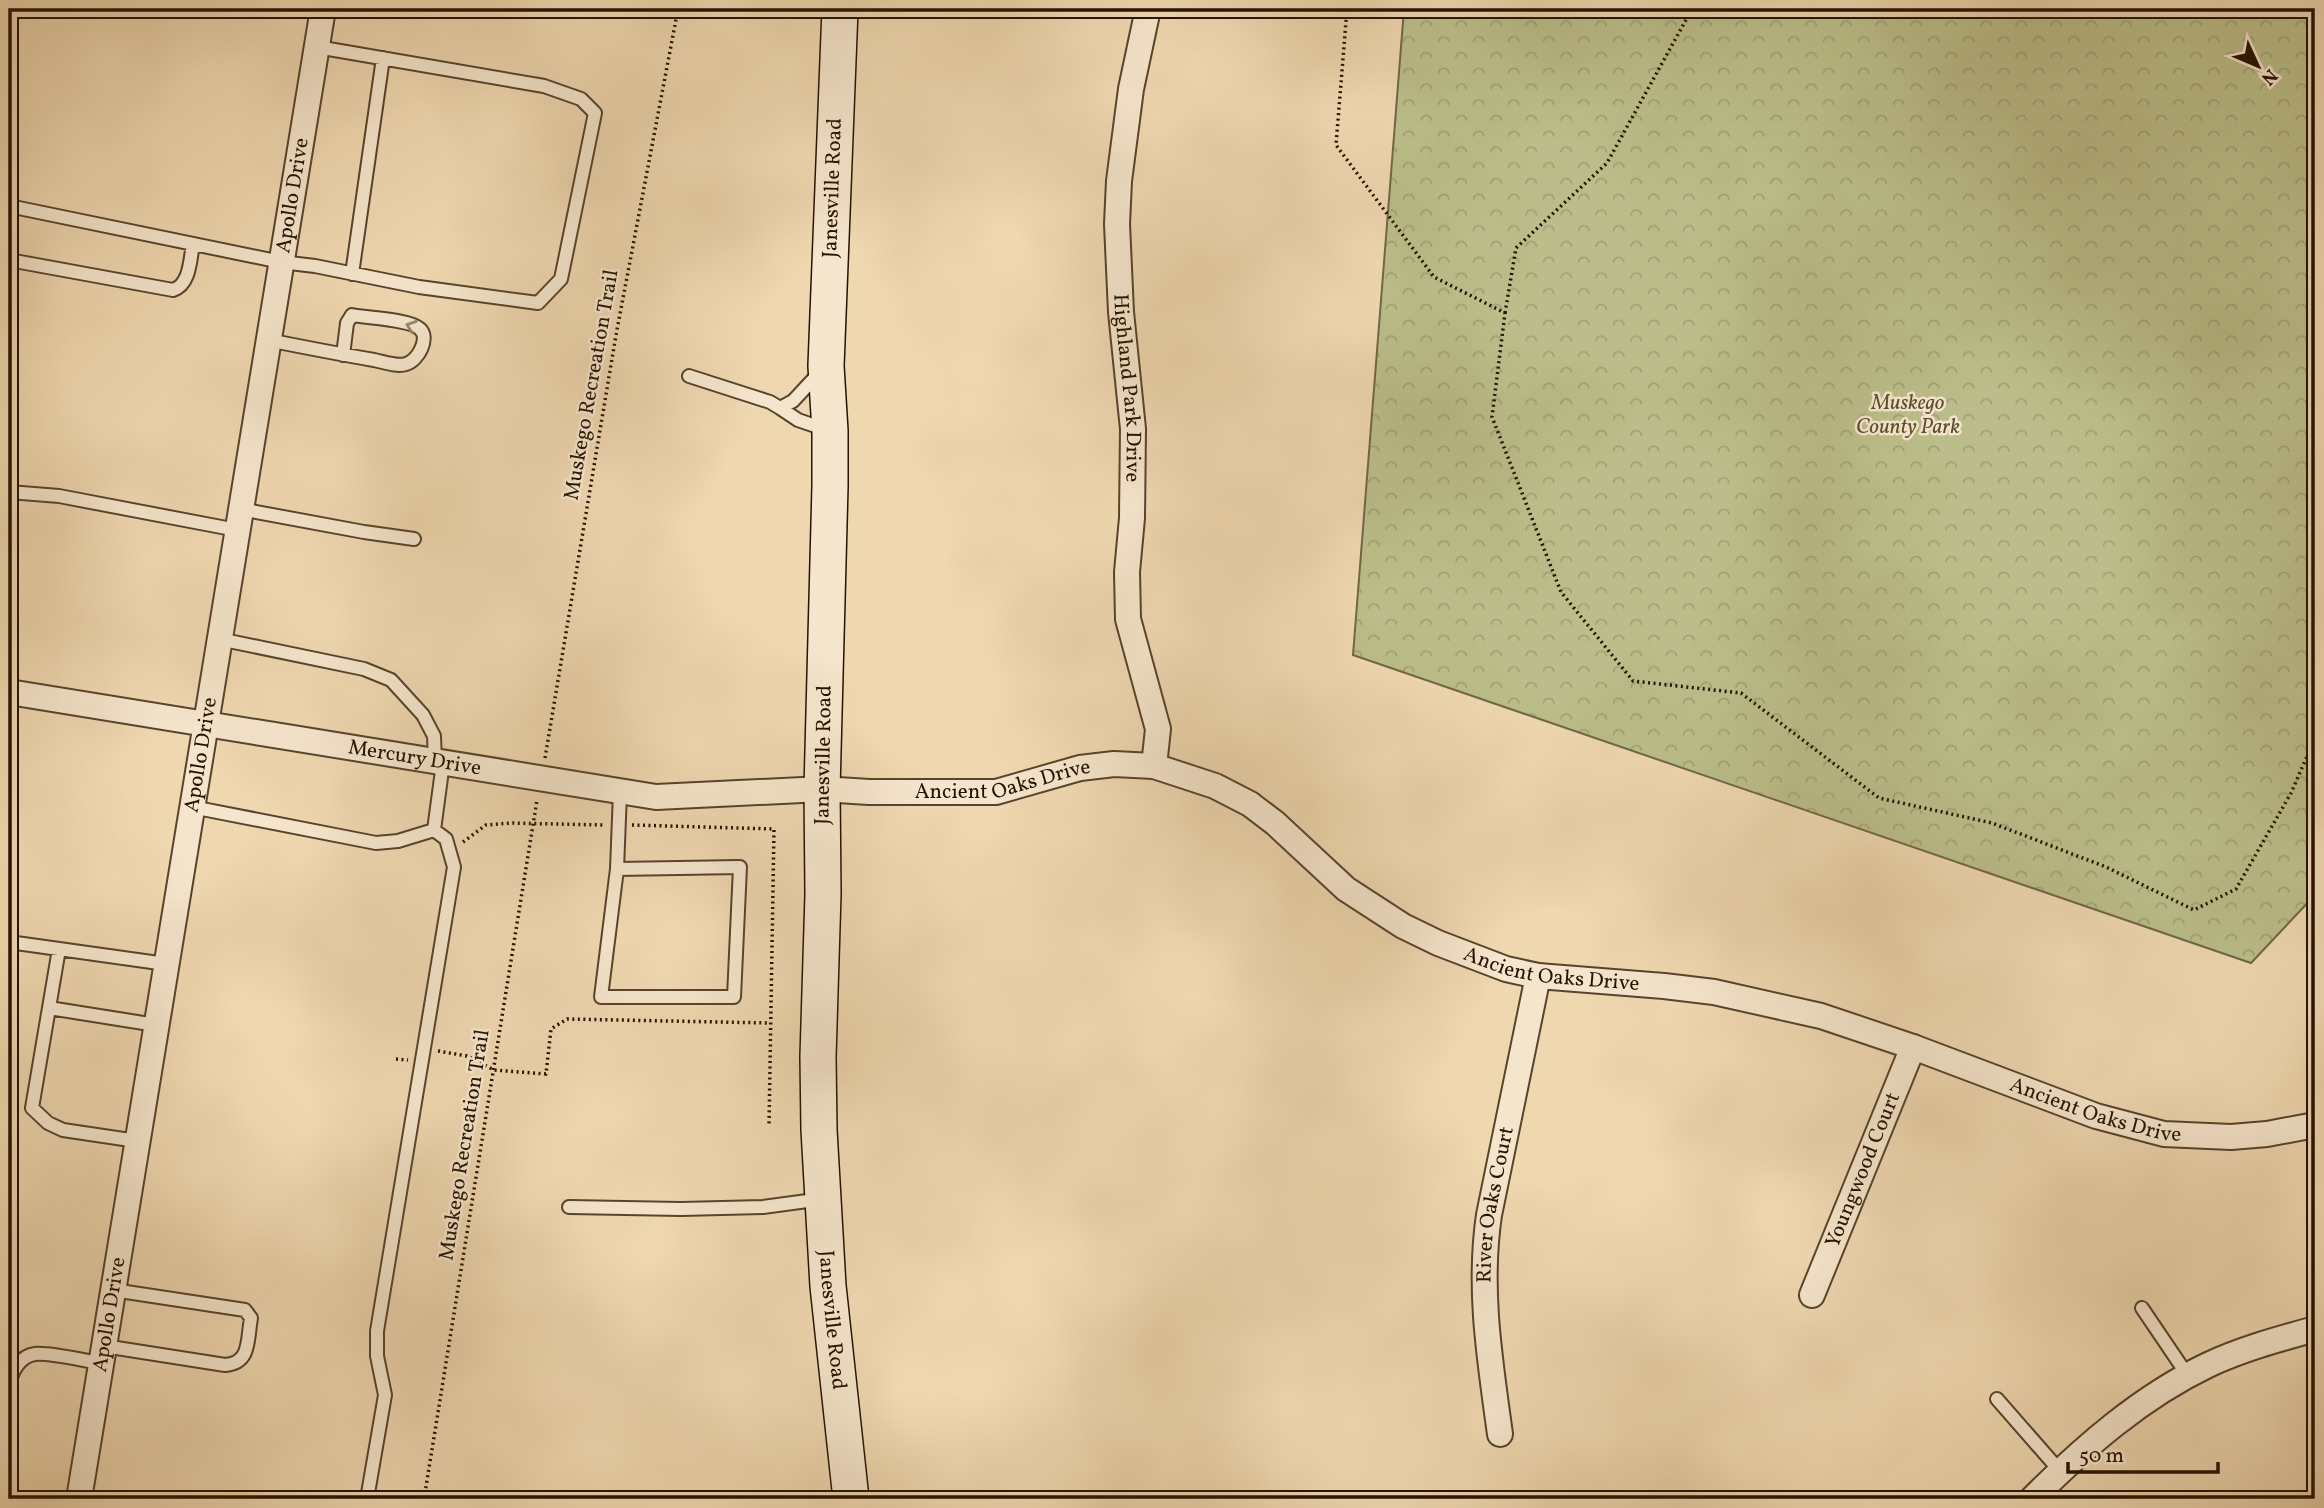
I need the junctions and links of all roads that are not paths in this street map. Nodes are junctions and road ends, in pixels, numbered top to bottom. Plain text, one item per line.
1 (323, 9) edge
2 (840, 9) edge
3 (1148, 9) edge
4 (317, 47) junction
5 (383, 58) junction
6 (9, 206) edge
7 (193, 244) junction
8 (9, 260) edge
9 (281, 262) junction
10 (352, 274) junction
11 (268, 340) junction
12 (343, 355) junction
13 (826, 366) junction
14 (689, 376) dead end
15 (780, 408) junction
16 (830, 431) junction
17 (9, 492) edge
18 (239, 519) junction
19 (414, 539) dead end
20 (219, 639) junction
21 (9, 692) edge
22 (205, 725) junction
23 (439, 762) junction
24 (1154, 766) junction
25 (822, 789) junction
26 (620, 792) junction
27 (192, 807) junction
28 (434, 830) junction
29 (617, 869) junction
30 (9, 942) edge
31 (59, 949) junction
32 (166, 964) junction
33 (1538, 976) junction
34 (49, 1008) junction
35 (156, 1025) junction
36 (1913, 1046) junction
37 (2315, 1125) edge
38 (137, 1141) junction
39 (822, 1199) junction
40 (569, 1207) dead end
41 (113, 1290) junction
42 (1812, 1295) dead end
43 (2142, 1308) dead end
44 (2315, 1329) edge
45 (103, 1354) junction
46 (2188, 1376) junction
47 (9, 1386) edge
48 (1997, 1399) dead end
49 (1500, 1434) dead end
50 (2060, 1471) junction
51 (79, 1499) edge
52 (367, 1499) edge
53 (851, 1499) edge
54 (2032, 1499) edge

1 - 4 street, Apollo Drive
2 - 13 main road, Janesville Road
3 - 24 street, Highland Park Drive
4 - 5 lane
4 - 9 street, Apollo Drive
5 - 10 lane
5 - 10 lane
6 - 7 lane
7 - 8 lane
7 - 9 lane
9 - 10 lane
9 - 11 street, Apollo Drive
11 - 12 lane
11 - 18 street, Apollo Drive
12 -> 12 lane
13 - 15 lane
13 - 16 main road, Janesville Road
14 - 15 lane
15 - 16 lane
16 - 25 main road, Janesville Road
17 - 18 lane
18 - 19 lane
18 - 20 street, Apollo Drive
20 - 22 street, Apollo Drive
20 - 23 lane
21 - 22 street, Mercury Drive
22 - 23 street, Mercury Drive
22 - 27 street, Apollo Drive
23 - 26 street, Mercury Drive
23 - 28 lane
24 - 25 street, Ancient Oaks Drive
24 - 33 street, Ancient Oaks Drive
25 - 26 street, Mercury Drive
25 - 39 main road, Janesville Road
26 - 29 lane
27 - 28 lane
27 - 32 street, Apollo Drive
28 - 52 lane
29 - 29 lane
30 - 31 lane
31 - 32 lane
31 - 34 lane
32 - 35 street, Apollo Drive
33 - 36 street, Ancient Oaks Drive
33 - 49 street, River Oaks Court
34 - 35 lane
34 - 38 lane
35 - 38 street, Apollo Drive
36 - 37 street, Ancient Oaks Drive
36 - 42 street, Youngwood Court
38 - 41 street, Apollo Drive
39 - 40 lane
39 - 53 main road, Janesville Road
41 - 45 street, Apollo Drive
41 - 45 lane
43 - 46 lane
44 - 46 street
45 - 47 lane
45 - 51 street, Apollo Drive
46 - 50 street
48 - 50 lane
50 - 54 street

